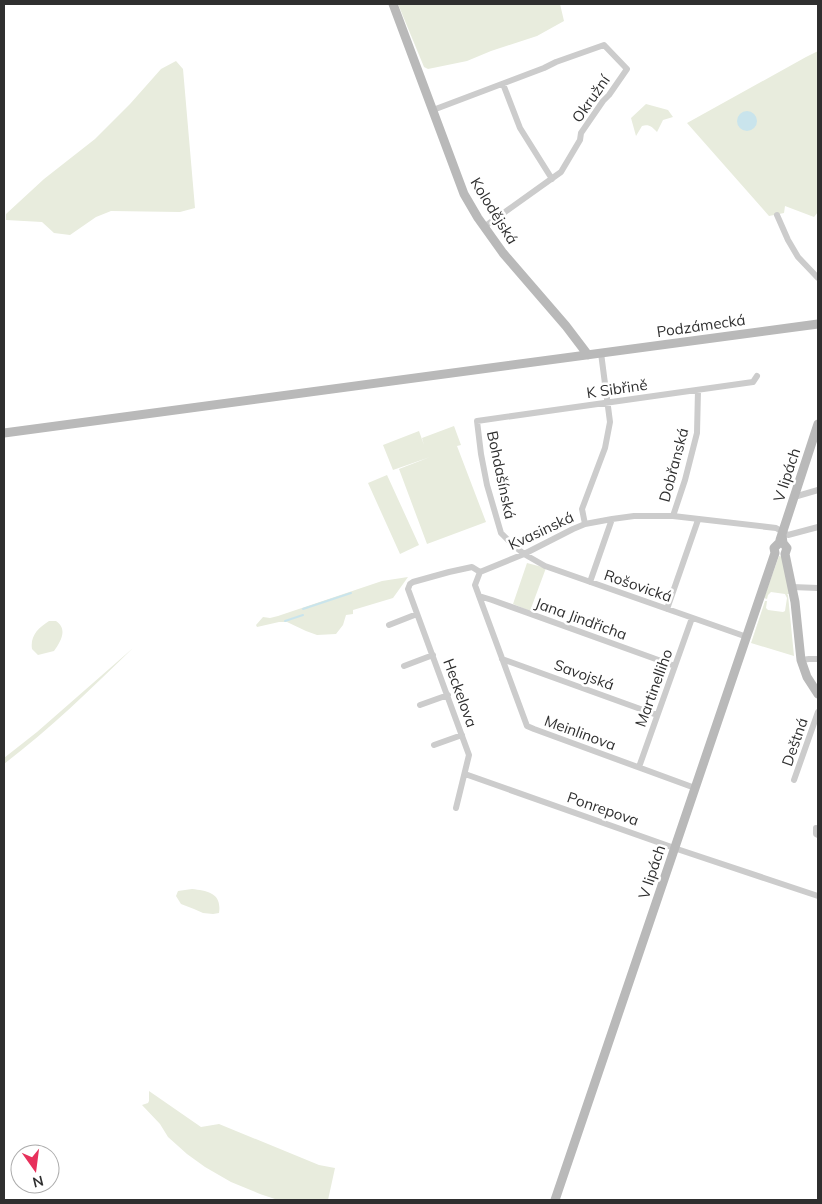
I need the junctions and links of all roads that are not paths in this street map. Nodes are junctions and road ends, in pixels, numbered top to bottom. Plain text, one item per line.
1 (393, 4) edge
2 (503, 84) junction
3 (433, 110) junction
4 (552, 178) junction
5 (777, 215) dead end
6 (484, 226) junction
7 (818, 278) edge
8 (818, 324) edge
9 (601, 353) junction
10 (588, 355) junction
11 (757, 376) dead end
12 (698, 390) junction
13 (608, 402) junction
14 (477, 421) joint
15 (818, 424) edge
16 (4, 434) edge
17 (818, 490) edge
18 (794, 497) junction
19 (672, 516) junction
20 (612, 519) junction
21 (698, 520) junction
22 (585, 524) junction
23 (818, 527) edge
24 (782, 538) junction
25 (775, 553) junction
26 (524, 554) junction
27 (786, 554) junction
28 (480, 572) junction
29 (590, 582) junction
30 (792, 587) junction
31 (818, 588) edge
32 (408, 590) joint
33 (479, 596) junction
34 (667, 609) junction
35 (417, 614) junction
36 (692, 618) junction
37 (389, 625) dead end
38 (747, 637) junction
39 (432, 655) junction
40 (502, 659) junction
41 (818, 659) edge
42 (801, 660) junction
43 (404, 666) dead end
44 (675, 666) junction
45 (818, 694) edge
46 (448, 695) junction
47 (420, 705) dead end
48 (818, 712) edge
49 (657, 715) junction
50 (462, 735) junction
51 (434, 745) dead end
52 (638, 767) junction
53 (464, 774) junction
54 (794, 780) dead end
55 (695, 788) junction
56 (456, 808) dead end
57 (816, 828) dead end
58 (818, 835) edge
59 (674, 848) junction
60 (818, 896) edge
61 (555, 1200) edge

1 - 3 street, Kolodějská
2 - 3 street, Okružní
2 - 4 street
2 - 4 street, Okružní
3 - 6 street, Kolodějská
4 - 6 street, Okružní
5 - 7 street
6 - 10 street, Kolodějská
8 - 9 street, Podzámecká
9 - 10 street, Podzámecká
9 - 13 street
10 - 16 street, Podzámecká
11 - 12 street, K Sibřině
12 - 13 street, K Sibřině
12 - 19 street, Dobřanská
13 - 14 street, K Sibřině
13 - 22 street
14 - 26 street, Bohdašínská
15 - 18 street, V lipách
17 - 18 street
18 - 24 street, V lipách
19 - 20 street, Kvasinská
19 - 21 street, Kvasinská
20 - 22 street, Kvasinská
20 - 29 street
21 - 24 street, Kvasinská
21 - 34 street
22 - 26 street, Kvasinská
23 - 24 street, Kvasinská
24 - 25 street, V lipách
24 - 27 street
25 - 27 street
25 - 38 street, V lipách
26 - 28 street, Kvasinská
26 - 29 street, Rošovická
27 - 30 street
28 - 32 street, Kvasinská
28 - 33 street, Meinlinova
29 - 34 street, Rošovická
30 - 31 street
30 - 42 street
32 - 35 street, Heckelova
33 - 40 street, Meinlinova
33 - 44 street, Jana Jindřicha
34 - 36 street, Rošovická
35 - 37 street
35 - 39 street, Heckelova
36 - 38 street, Rošovická
36 - 44 street, Martinelliho
38 - 55 street, V lipách
39 - 43 street
39 - 46 street, Heckelova
40 - 49 street, Savojská
40 - 52 street, Meinlinova
41 - 42 street
42 - 45 street
44 - 49 street, Martinelliho
46 - 47 street
46 - 50 street, Heckelova
48 - 54 street, Deštná
49 - 52 street, Martinelliho
50 - 51 street
50 - 53 street, Heckelova
52 - 55 street, Meinlinova
53 - 56 street, Heckelova
53 - 59 street, Ponrepova
55 - 59 street, V lipách
57 - 58 street
59 - 60 street, Ponrepova
59 - 61 street, V lipách

